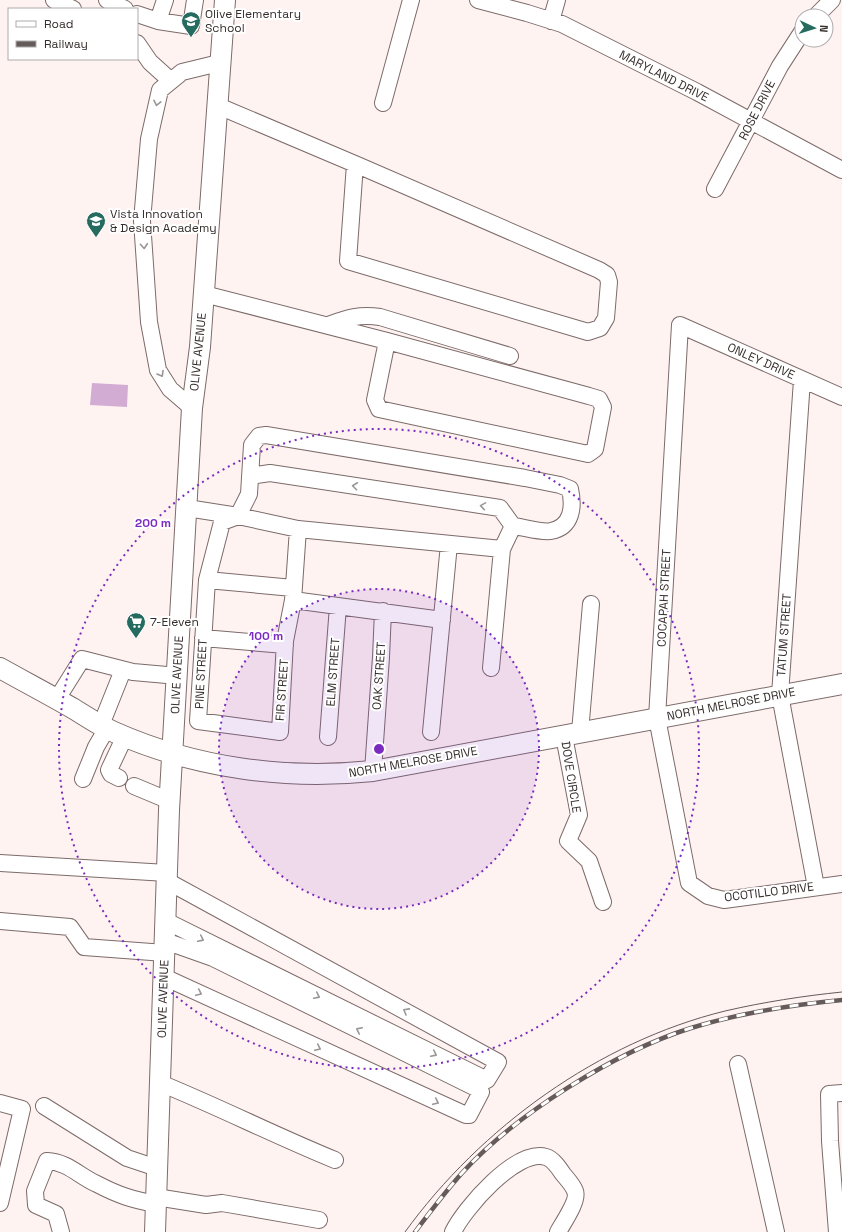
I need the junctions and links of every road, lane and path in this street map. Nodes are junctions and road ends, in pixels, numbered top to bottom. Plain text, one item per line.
1 (54, 0) edge
2 (107, 0) edge
3 (165, 0) edge
4 (195, 0) edge
5 (225, 0) edge
6 (411, 0) edge
7 (478, 0) edge
8 (556, 0) edge
9 (832, 0) edge
10 (71, 8) edge
11 (123, 8) edge
12 (824, 8) edge
13 (138, 14) edge
14 (158, 21) junction
15 (551, 21) junction
16 (138, 44) edge
17 (794, 44) edge
18 (219, 63) junction
19 (171, 81) junction
20 (383, 103) dead end
21 (216, 105) junction
22 (752, 122) junction
23 (355, 164) junction
24 (842, 170) edge
25 (715, 189) dead end
26 (204, 294) junction
27 (328, 325) junction
28 (680, 325) joint
29 (387, 341) junction
30 (510, 356) dead end
31 (802, 380) junction
32 (842, 397) edge
33 (192, 408) junction
34 (250, 476) junction
35 (187, 508) junction
36 (238, 516) junction
37 (513, 526) junction
38 (298, 529) junction
39 (449, 544) junction
40 (502, 549) junction
41 (207, 580) junction
42 (293, 594) junction
43 (591, 604) dead end
44 (338, 606) junction
45 (382, 611) junction
46 (442, 620) junction
47 (204, 638) junction
48 (285, 645) junction
49 (0, 668) edge
50 (490, 668) dead end
51 (123, 670) junction
52 (178, 676) junction
53 (842, 684) edge
54 (780, 695) junction
55 (57, 699) junction
56 (657, 718) junction
57 (104, 726) junction
58 (280, 732) joint
59 (430, 732) dead end
60 (572, 734) junction
61 (125, 736) junction
62 (328, 737) dead end
63 (173, 755) junction
64 (373, 771) junction
65 (120, 778) dead end
66 (83, 779) dead end
67 (134, 786) dead end
68 (170, 801) junction
69 (0, 863) edge
70 (686, 870) joint
71 (167, 877) junction
72 (842, 884) edge
73 (816, 887) junction
74 (603, 902) dead end
75 (0, 921) edge
76 (166, 921) junction
77 (165, 947) junction
78 (164, 977) junction
79 (738, 1064) dead end
80 (160, 1083) junction
81 (836, 1094) edge
82 (0, 1103) edge
83 (44, 1106) dead end
84 (335, 1160) dead end
85 (157, 1168) junction
86 (156, 1201) junction
87 (0, 1204) edge
88 (319, 1220) dead end
89 (61, 1232) edge
90 (155, 1232) edge
91 (453, 1232) edge
92 (558, 1232) edge
93 (776, 1232) edge
94 (837, 1232) edge

1 - 10 street
2 - 11 street
3 - 14 street
4 - 14 street
5 - 18 main road, OLIVE AVENUE
6 - 20 street
7 - 15 street, MARYLAND DRIVE
8 - 15 street
9 - 12 street
13 - 14 street
15 - 22 street, MARYLAND DRIVE
16 - 19 street
17 - 22 street, ROSE DRIVE
18 - 19 street
18 - 21 main road, OLIVE AVENUE
19 -> 33 street
21 - 23 street
21 - 26 main road, OLIVE AVENUE
22 - 24 street, MARYLAND DRIVE
22 - 25 street, ROSE DRIVE
23 - 23 street
26 - 27 street
26 - 33 main road, OLIVE AVENUE
27 - 29 street
27 - 30 street
28 - 31 street, ONLEY DRIVE
28 - 56 street, COCAPAH STREET
29 - 29 street
31 - 32 street, ONLEY DRIVE
31 - 54 street, TATUM STREET
33 - 35 main road, OLIVE AVENUE
34 - 36 street
37 -> 34 street
34 - 37 street
35 - 36 street
35 - 52 main road, OLIVE AVENUE
36 - 38 street
36 - 41 street, PINE STREET
37 - 40 street
38 - 39 street
38 - 42 street
39 - 40 street
39 - 46 street
40 - 50 street
41 - 42 street
41 - 47 street, PINE STREET
42 - 44 street
42 - 48 street, FIR STREET
43 - 60 street, DOVE CIRCLE
44 - 45 street
44 - 62 street, ELM STREET
45 - 46 street
45 - 64 street, OAK STREET
46 - 59 street
47 - 48 street
47 - 58 street, PINE STREET
48 - 58 street, FIR STREET
49 - 55 main road, NORTH MELROSE DRIVE
51 - 52 street
51 - 55 street
51 - 57 street
52 - 63 main road, OLIVE AVENUE
53 - 54 main road, NORTH MELROSE DRIVE
54 - 56 main road, NORTH MELROSE DRIVE
54 - 73 street, TATUM STREET
55 - 57 main road, NORTH MELROSE DRIVE
56 - 60 main road, NORTH MELROSE DRIVE
56 - 70 street, COCAPAH STREET
57 - 61 main road, NORTH MELROSE DRIVE
57 - 66 street
60 - 64 main road, NORTH MELROSE DRIVE
60 - 74 street, DOVE CIRCLE
61 - 63 main road, NORTH MELROSE DRIVE
61 - 65 street
63 - 64 main road, NORTH MELROSE DRIVE
63 - 68 main road, OLIVE AVENUE
67 - 68 street
68 - 71 main road, OLIVE AVENUE
69 - 71 street
70 - 73 street, OCOTILLO DRIVE
71 - 76 main road, OLIVE AVENUE
76 -> 71 street
72 - 73 street, OCOTILLO DRIVE
75 - 77 street
76 - 77 main road, OLIVE AVENUE
77 - 78 main road, OLIVE AVENUE
78 -> 77 street
78 - 80 main road, OLIVE AVENUE
79 - 93 street
80 - 84 street
80 - 85 main road, OLIVE AVENUE
81 - 94 street
82 - 87 street
83 - 85 street
85 - 86 main road, OLIVE AVENUE
86 - 88 street
86 - 89 street
86 - 90 main road, OLIVE AVENUE
91 - 92 street

